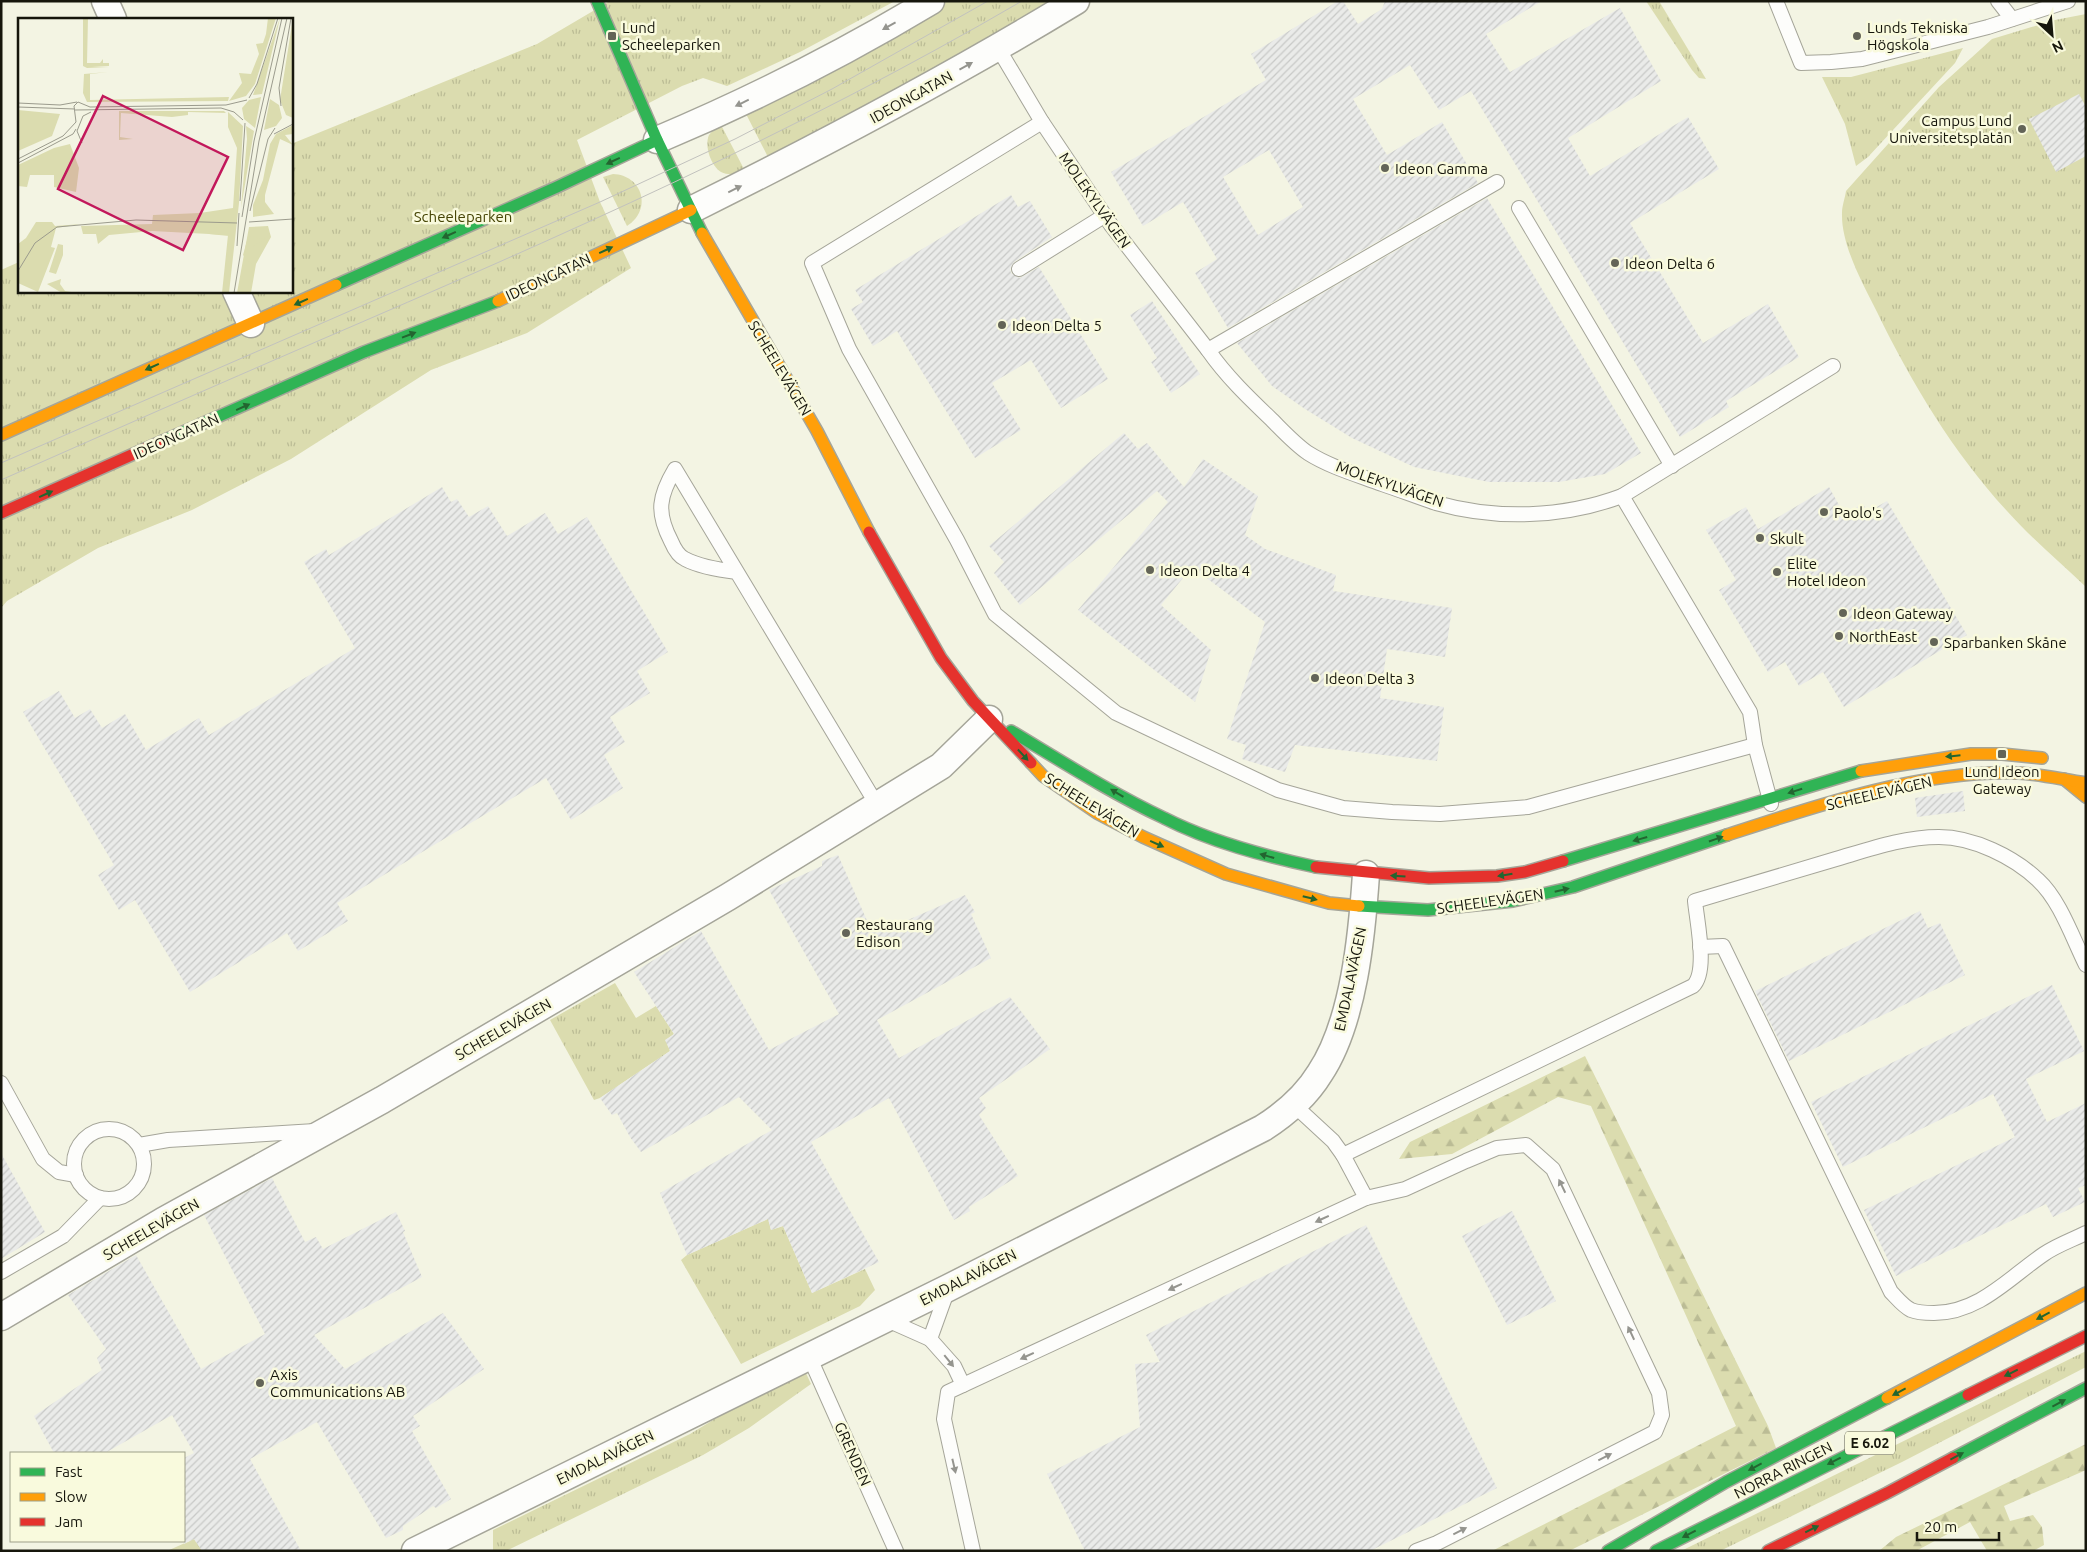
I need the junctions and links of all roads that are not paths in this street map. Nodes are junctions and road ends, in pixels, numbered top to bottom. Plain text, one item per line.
1 (105, 1) edge
2 (598, 1) edge
3 (932, 1) edge
4 (1076, 1) edge
5 (1776, 1) edge
6 (1998, 1) edge
7 (2068, 1) edge
8 (113, 18) edge
9 (2012, 18) junction
10 (998, 48) junction
11 (1042, 122) junction
12 (657, 140) junction
13 (1497, 182) dead end
14 (1519, 208) dead end
15 (691, 210) junction
16 (1104, 216) junction
17 (1019, 269) dead end
18 (236, 292) edge
19 (251, 324) junction
20 (1208, 350) junction
21 (1832, 366) dead end
22 (1, 435) edge
23 (1672, 466) junction
24 (1622, 496) junction
25 (1, 513) edge
26 (737, 572) junction
27 (989, 719) junction
28 (1754, 745) junction
29 (2051, 759) dead end
30 (2064, 779) junction
31 (2086, 783) edge
32 (2086, 797) edge
33 (1770, 799) junction
34 (877, 805) junction
35 (1775, 819) junction
36 (1366, 874) junction
37 (1364, 907) junction
38 (1700, 947) junction
39 (2086, 965) edge
40 (1, 1083) edge
41 (1294, 1105) junction
42 (326, 1130) junction
43 (139, 1146) junction
44 (1343, 1154) junction
45 (76, 1175) junction
46 (100, 1198) junction
47 (1366, 1198) junction
48 (2086, 1233) edge
49 (1, 1272) edge
50 (948, 1288) junction
51 (2086, 1293) edge
52 (1, 1317) edge
53 (885, 1319) junction
54 (2086, 1336) edge
55 (930, 1338) junction
56 (809, 1356) junction
57 (963, 1386) junction
58 (2086, 1388) edge
59 (415, 1551) edge
60 (896, 1551) edge
61 (973, 1551) edge
62 (1416, 1551) edge
63 (1608, 1551) edge
64 (1656, 1551) edge
65 (1768, 1551) edge

1 - 8 street
2 - 12 street, SCHEELEVÄGEN
3 -> 12 street
4 - 10 street, IDEONGATAN
5 - 9 lane
6 - 9 lane
7 - 9 lane
10 - 11 lane, MOLEKYLVÄGEN
15 -> 10 street, IDEONGATAN
11 - 16 lane, MOLEKYLVÄGEN
11 - 28 lane
12 - 15 street, SCHEELEVÄGEN
12 -> 19 street
13 - 20 lane
14 - 23 lane
25 -> 15 street, IDEONGATAN
15 - 27 street, SCHEELEVÄGEN
16 - 17 lane
16 - 20 lane, MOLEKYLVÄGEN
18 - 19 street
19 -> 22 street
20 - 24 lane, MOLEKYLVÄGEN
21 - 23 lane, MOLEKYLVÄGEN
23 - 24 lane, MOLEKYLVÄGEN
24 - 28 lane
26 - 26 lane
26 - 34 lane
27 - 34 street, SCHEELEVÄGEN
36 -> 27 street, SCHEELEVÄGEN
27 -> 37 street, SCHEELEVÄGEN
28 - 33 lane
29 -> 33 street, SCHEELEVÄGEN
30 - 31 street, SCHEELEVÄGEN
30 - 32 street
30 - 35 street, SCHEELEVÄGEN
33 - 35 lane
33 -> 36 street, SCHEELEVÄGEN
34 - 42 street, SCHEELEVÄGEN
37 -> 35 street, SCHEELEVÄGEN
36 - 37 street, EMDALAVÄGEN
37 - 41 street, EMDALAVÄGEN
38 - 39 lane
38 - 44 lane
38 - 48 lane
40 - 45 lane
41 - 44 lane
41 - 50 street, EMDALAVÄGEN
42 - 43 lane
42 - 52 street, SCHEELEVÄGEN
43 - 45 lane
43 - 46 lane
44 - 47 lane
45 - 46 lane
46 - 49 lane
47 -> 57 lane
62 -> 47 lane
50 - 53 street, EMDALAVÄGEN
50 - 55 lane
51 -> 63 street
53 - 55 lane
53 - 56 street, EMDALAVÄGEN
54 -> 64 street, NORRA RINGEN / E 6.02
55 -> 57 lane
56 - 59 street, EMDALAVÄGEN
56 - 60 lane, GRENDEN
57 -> 61 lane
65 -> 58 street

